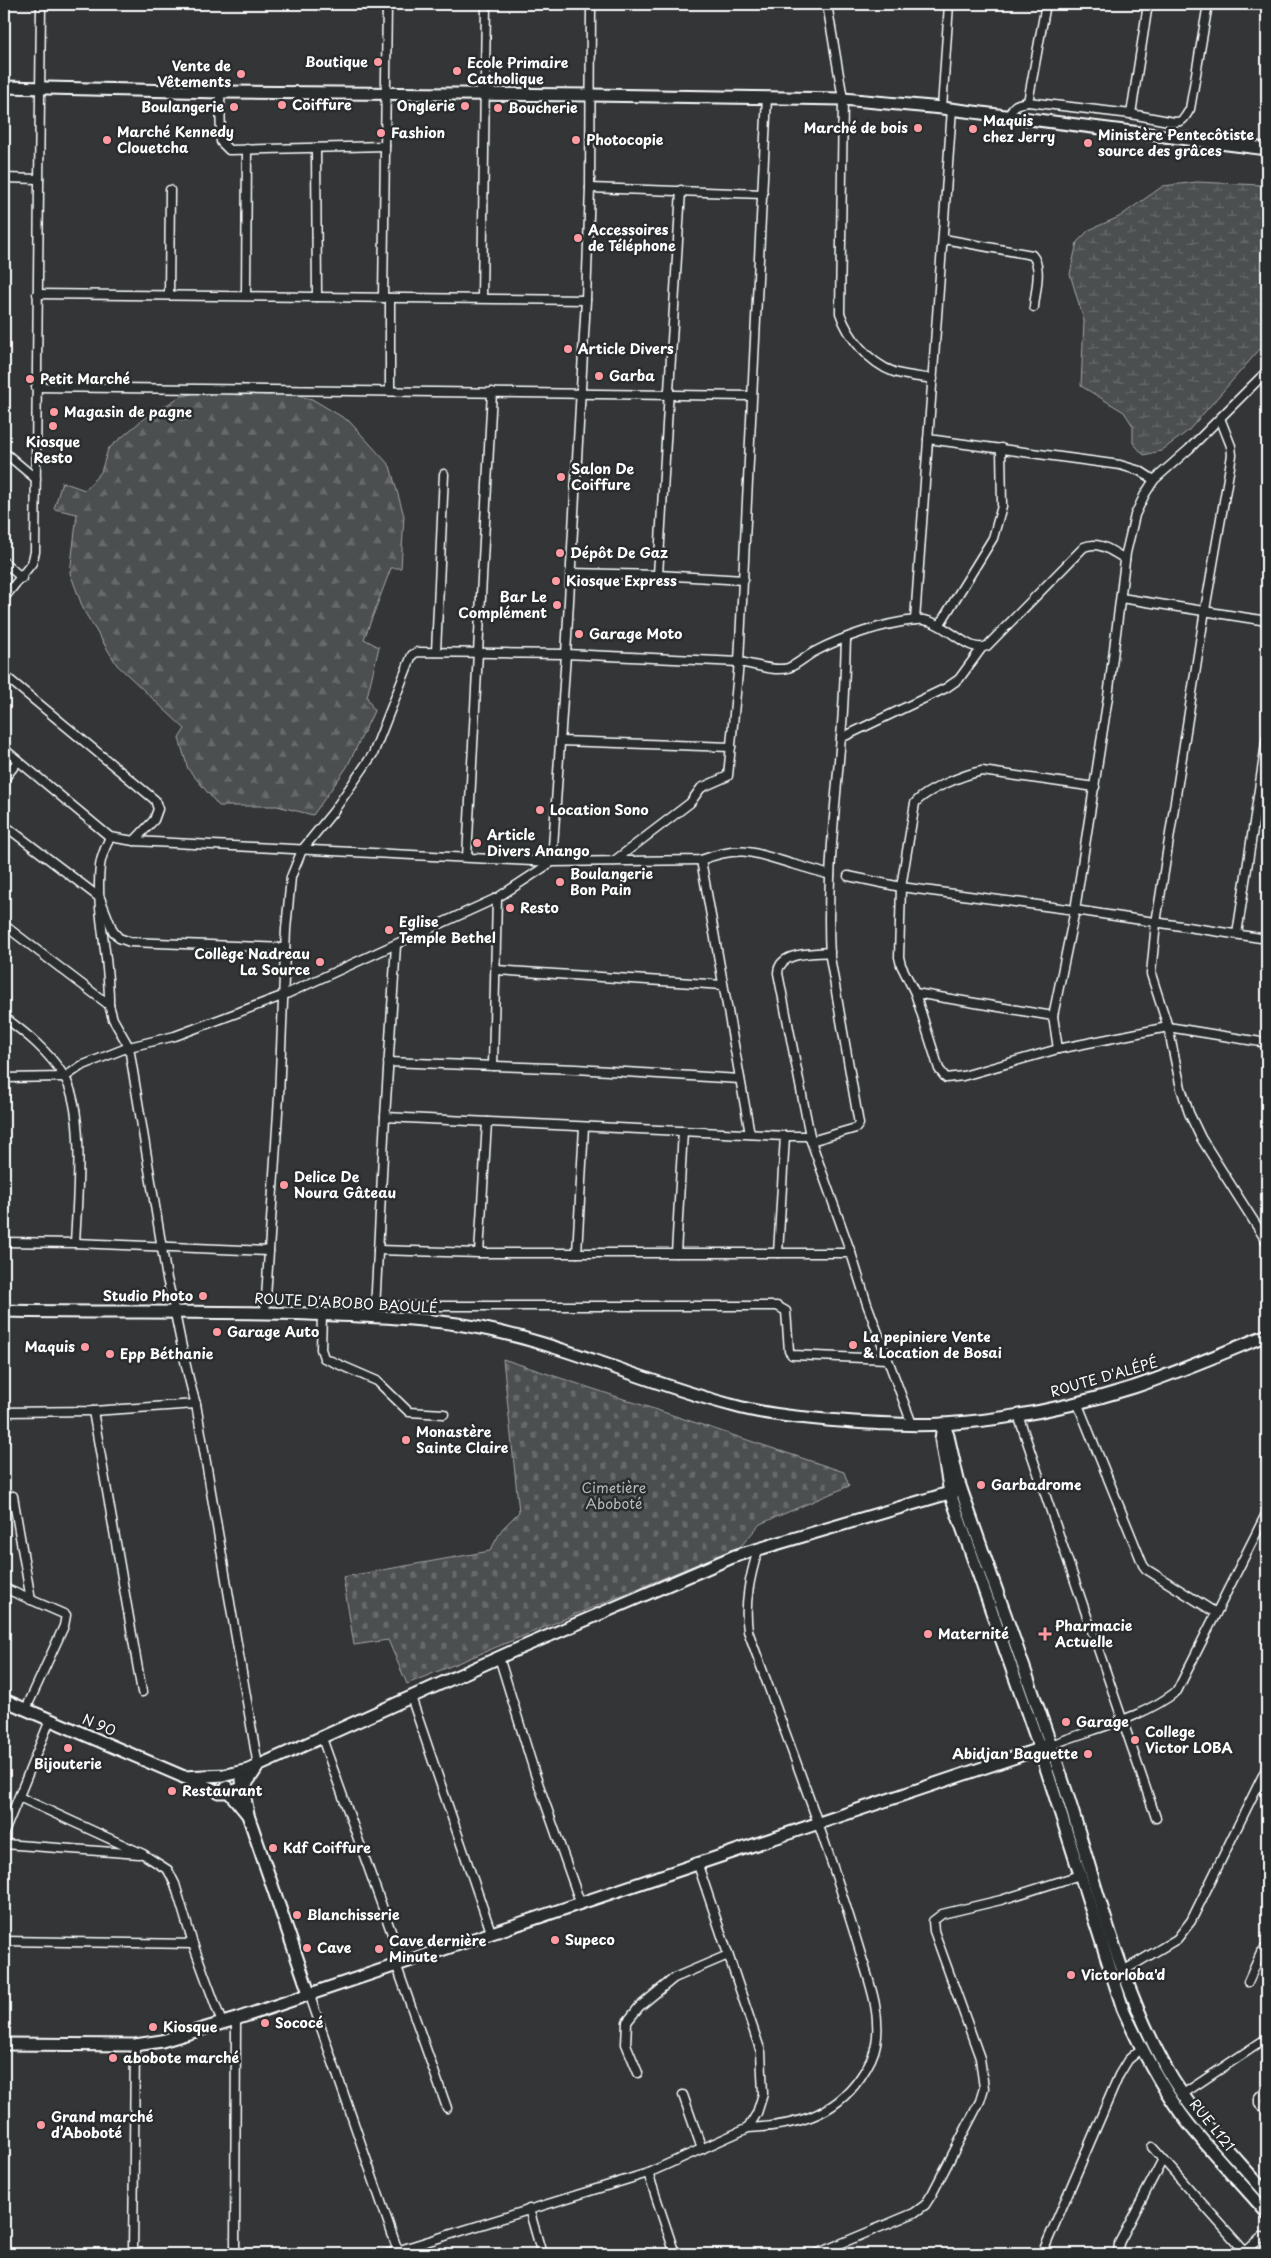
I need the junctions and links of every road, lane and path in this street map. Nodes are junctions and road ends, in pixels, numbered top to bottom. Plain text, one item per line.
1 (42, 4) edge
2 (387, 4) edge
3 (486, 4) edge
4 (591, 4) edge
5 (828, 4) edge
6 (949, 4) edge
7 (1046, 4) edge
8 (1148, 4) edge
9 (1208, 4) edge
10 (4, 87) edge
11 (40, 88) junction
12 (220, 92) junction
13 (386, 94) junction
14 (484, 95) junction
15 (591, 95) junction
16 (768, 97) junction
17 (843, 100) junction
18 (1028, 102) junction
19 (947, 109) junction
20 (1131, 114) junction
21 (1009, 117) junction
22 (386, 146) junction
23 (316, 148) junction
24 (247, 149) junction
25 (1267, 149) edge
26 (4, 178) edge
27 (39, 179) junction
28 (590, 188) junction
29 (170, 190) dead end
30 (681, 190) junction
31 (763, 194) junction
32 (944, 239) junction
33 (37, 294) junction
34 (169, 295) junction
35 (246, 295) junction
36 (317, 297) junction
37 (386, 298) junction
38 (482, 298) junction
39 (586, 300) junction
40 (1034, 307) dead end
41 (1267, 370) edge
42 (933, 379) junction
43 (36, 387) junction
44 (390, 391) junction
45 (492, 392) junction
46 (580, 393) junction
47 (669, 394) junction
48 (752, 396) junction
49 (1220, 418) junction
50 (928, 439) junction
51 (1001, 448) junction
52 (4, 452) edge
53 (444, 474) dead end
54 (36, 479) junction
55 (1154, 480) junction
56 (1126, 559) junction
57 (4, 562) edge
58 (570, 573) junction
59 (658, 575) junction
60 (22, 578) junction
61 (744, 580) junction
62 (4, 598) edge
63 (1121, 598) junction
64 (1205, 610) junction
65 (915, 620) junction
66 (1267, 621) edge
67 (940, 624) junction
68 (846, 638) junction
69 (981, 649) junction
70 (436, 652) junction
71 (479, 653) junction
72 (566, 654) junction
73 (739, 662) junction
74 (4, 675) edge
75 (1267, 737) edge
76 (841, 738) junction
77 (561, 741) junction
78 (731, 747) junction
79 (4, 749) edge
80 (18, 761) junction
81 (4, 779) edge
82 (1095, 787) junction
83 (4, 825) edge
84 (110, 837) junction
85 (134, 841) junction
86 (302, 850) junction
87 (467, 857) junction
88 (700, 860) junction
89 (614, 861) junction
90 (552, 862) junction
91 (830, 875) junction
92 (848, 876) dead end
93 (901, 887) junction
94 (100, 898) junction
95 (497, 898) junction
96 (1075, 910) junction
97 (1156, 923) junction
98 (4, 925) edge
99 (1236, 934) junction
100 (1267, 939) edge
101 (396, 945) junction
102 (285, 948) junction
103 (830, 952) junction
104 (496, 970) junction
105 (723, 985) junction
106 (914, 993) junction
107 (282, 996) junction
108 (109, 1005) junction
109 (1053, 1016) junction
110 (4, 1017) edge
111 (1168, 1027) junction
112 (1267, 1043) edge
113 (130, 1047) junction
114 (1058, 1049) junction
115 (388, 1062) junction
116 (493, 1066) junction
117 (4, 1078) edge
118 (65, 1078) junction
119 (740, 1079) junction
120 (384, 1117) junction
121 (487, 1122) junction
122 (584, 1126) junction
123 (683, 1131) junction
124 (750, 1134) junction
125 (785, 1136) junction
126 (810, 1138) junction
127 (4, 1242) edge
128 (1267, 1242) edge
129 (75, 1243) junction
130 (162, 1248) junction
131 (378, 1250) junction
132 (269, 1251) junction
133 (479, 1252) junction
134 (577, 1253) junction
135 (676, 1253) junction
136 (778, 1253) junction
137 (851, 1253) junction
138 (375, 1311) junction
139 (4, 1312) edge
140 (176, 1313) junction
141 (265, 1313) junction
142 (322, 1315) junction
143 (1267, 1336) edge
144 (887, 1359) junction
145 (1077, 1402) junction
146 (196, 1404) junction
147 (93, 1411) junction
148 (4, 1412) edge
149 (444, 1414) dead end
150 (1018, 1415) junction
151 (912, 1424) junction
152 (943, 1424) junction
153 (956, 1491) junction
154 (13, 1496) dead end
155 (1266, 1514) dead end
156 (758, 1550) junction
157 (4, 1588) edge
158 (31, 1600) junction
159 (1216, 1613) junction
160 (499, 1657) junction
161 (142, 1692) dead end
162 (411, 1697) junction
163 (4, 1700) edge
164 (26, 1709) junction
165 (50, 1720) junction
166 (1123, 1721) junction
167 (322, 1738) junction
168 (1045, 1747) junction
169 (258, 1766) junction
170 (1267, 1767) edge
171 (232, 1774) junction
172 (183, 1777) junction
173 (243, 1788) junction
174 (229, 1792) junction
175 (19, 1797) junction
176 (248, 1815) junction
177 (1156, 1818) dead end
178 (818, 1823) junction
179 (4, 1833) edge
180 (4, 1844) edge
181 (143, 1854) junction
182 (697, 1862) junction
183 (1080, 1875) junction
184 (580, 1902) junction
185 (491, 1932) junction
186 (4, 1941) edge
187 (193, 1944) junction
188 (1267, 1946) edge
189 (728, 1955) junction
190 (399, 1963) junction
191 (1123, 1971) junction
192 (1248, 1982) dead end
193 (309, 1993) junction
194 (236, 2018) junction
195 (222, 2023) junction
196 (1267, 2038) edge
197 (4, 2044) edge
198 (135, 2046) junction
199 (1141, 2049) junction
200 (638, 2074) dead end
201 (1264, 2091) edge
202 (1183, 2094) junction
203 (683, 2095) dead end
204 (447, 2108) dead end
205 (1267, 2111) edge
206 (748, 2128) junction
207 (1152, 2147) dead end
208 (702, 2149) junction
209 (1163, 2159) junction
210 (648, 2173) junction
211 (1267, 2194) edge
212 (529, 2209) junction
213 (1267, 2213) edge
214 (1262, 2238) dead end
215 (399, 2253) edge
216 (134, 2254) edge
217 (235, 2254) edge
218 (387, 2254) edge
219 (542, 2254) edge
220 (675, 2254) edge
221 (816, 2254) edge
222 (1042, 2254) edge
223 (1118, 2254) edge
224 (1245, 2254) edge

1 - 11 street
2 - 13 street
3 - 14 street
4 - 15 street
5 - 17 street
6 - 19 street
7 - 18 street
8 - 20 street
9 - 20 street
10 - 11 street
11 - 12 street
11 - 27 street
12 - 13 street
12 - 24 street
13 - 14 street
13 - 22 street
14 - 15 street
14 - 38 street
15 - 16 street
15 - 28 street
16 - 17 street
16 - 31 street
17 - 19 street
17 - 42 street
18 - 20 street
18 - 21 street
19 - 21 street
19 - 32 street
21 - 25 street
22 - 23 street
22 - 37 street
23 - 24 street
23 - 36 street
24 - 35 street
26 - 27 street
27 - 33 street
28 - 30 street
28 - 39 street
29 - 34 street
30 - 31 street
30 - 47 street
31 - 48 street
32 - 40 street
32 - 42 street
33 - 34 street
33 - 43 street
34 - 35 street
35 - 36 street
36 - 37 street
37 - 38 street
37 - 44 street
38 - 39 street
39 - 46 street
41 - 49 street
42 - 50 street
43 - 44 street
43 - 54 street
44 - 45 street
45 - 46 street
45 - 71 street
46 - 47 street
46 - 58 street
47 - 48 street
47 - 59 street
48 - 61 street
49 - 55 street
49 - 64 street
50 - 51 street
50 - 65 street
51 - 55 street
51 - 67 street
52 - 54 street
53 - 70 street
54 - 60 street
55 - 56 street
56 - 63 street
56 - 69 street
57 - 60 street
58 - 59 street
58 - 72 street
59 - 61 street
60 - 62 street
61 - 73 street
63 - 64 street
63 - 82 street
64 - 66 street
64 - 97 street
65 - 67 street
65 - 68 street
67 - 69 street
68 - 73 street
68 - 76 street
69 - 76 street
70 - 71 street
70 - 86 street
71 - 72 street
71 - 87 street
72 - 73 street
72 - 77 street
73 - 78 street
74 - 85 street
75 - 99 street
76 - 91 street
77 - 78 street
77 - 90 street
78 - 89 street
79 - 80 street
80 - 81 street
80 - 84 street
82 - 93 street
82 - 96 street
83 - 94 street
84 - 85 street
84 - 94 street
85 - 86 street
86 - 87 street
86 - 102 street
87 - 90 street
88 - 89 street
88 - 91 street
88 - 105 street
89 - 90 street
90 - 95 street
91 - 103 street
92 - 93 street
93 - 96 street
93 - 106 street
94 - 102 street
94 - 108 street
95 - 101 street
95 - 104 street
96 - 97 street
96 - 109 street
97 - 99 street
97 - 111 street
98 - 108 street
99 - 100 street
101 - 107 street
101 - 115 street
102 - 107 street
103 - 126 street
103 - 126 street
104 - 105 street
104 - 116 street
105 - 119 street
106 - 109 street
106 - 114 street
107 - 113 street
107 - 132 street
108 - 113 street
109 - 114 street
110 - 118 street
111 - 112 street
111 - 114 street
111 - 128 street
113 - 118 street
113 - 130 street
115 - 116 street
115 - 120 street
116 - 119 street
117 - 118 street
118 - 129 street
119 - 124 street
120 - 121 street
120 - 131 street
121 - 122 street
121 - 133 street
122 - 123 street
122 - 134 street
123 - 124 street
123 - 135 street
124 - 125 street
125 - 126 street
125 - 136 street
126 - 137 street
127 - 129 street
129 - 130 street
130 - 132 street
130 - 140 street
131 - 133 street
131 - 138 street
132 - 141 street
133 - 134 street
134 - 135 street
135 - 136 street
136 - 137 street
137 - 144 street
138 - 142 street, ROUTE D'ABOBO BAOULÉ
138 - 144 street
138 - 151 street, ROUTE D'ABOBO BAOULÉ
139 - 140 street, ROUTE D'ABOBO BAOULÉ
140 - 141 street, ROUTE D'ABOBO BAOULÉ
140 - 146 street
141 - 142 street, ROUTE D'ABOBO BAOULÉ
142 - 149 street
143 - 145 street, ROUTE D'ALÉPÉ
144 - 151 street
145 - 150 street, ROUTE D'ALÉPÉ
145 - 159 street
146 - 147 street
146 - 169 street
147 - 148 street
147 - 161 street
150 - 152 street, ROUTE D'ALÉPÉ
150 - 166 street
151 - 152 street, ROUTE D'ABOBO BAOULÉ
152 - 153 street
153 - 156 street, N 90
153 - 168 street
154 - 158 street
155 - 159 street
156 - 160 street, N 90
156 - 178 street
157 - 158 street
158 - 164 street
159 - 166 street
160 - 162 street, N 90
160 - 184 street
162 - 167 street, N 90
162 - 185 street
163 - 164 street, N 90
164 - 165 street, N 90
165 - 172 street, N 90
165 - 175 street
166 - 168 street
166 - 177 street
167 - 169 street, N 90
167 - 190 street
168 - 178 street
168 - 183 street, RUE L121
168 - 191 street
169 - 171 street, N 90
169 - 173 street
170 - 191 street
171 - 172 street, N 90
171 - 173 street
171 - 174 street
172 - 174 street, N 90
173 - 174 street, N 90
173 - 176 street
174 - 176 street
175 - 179 street
175 - 181 street
176 - 193 street
178 - 182 street
178 - 206 street
180 - 181 street
181 - 187 street
182 - 184 street
182 - 189 street
183 - 199 street, RUE L121
183 - 221 street
184 - 185 street
185 - 190 street
186 - 187 street
187 - 195 street
188 - 192 street
189 - 200 street
189 - 206 street
190 - 193 street
190 - 204 street
191 - 202 street
193 - 194 street
193 - 215 street
194 - 195 street
194 - 217 street
195 - 198 street
196 - 202 street
197 - 198 street
198 - 216 street
199 - 213 street, RUE L121
199 - 222 street
201 - 205 street
202 - 211 street
203 - 208 street
206 - 208 street
207 - 209 street
208 - 210 street
209 - 223 street
209 - 224 street
210 - 212 street
210 - 220 street
212 - 215 street
212 - 219 street
214 - 224 street
215 - 218 street

